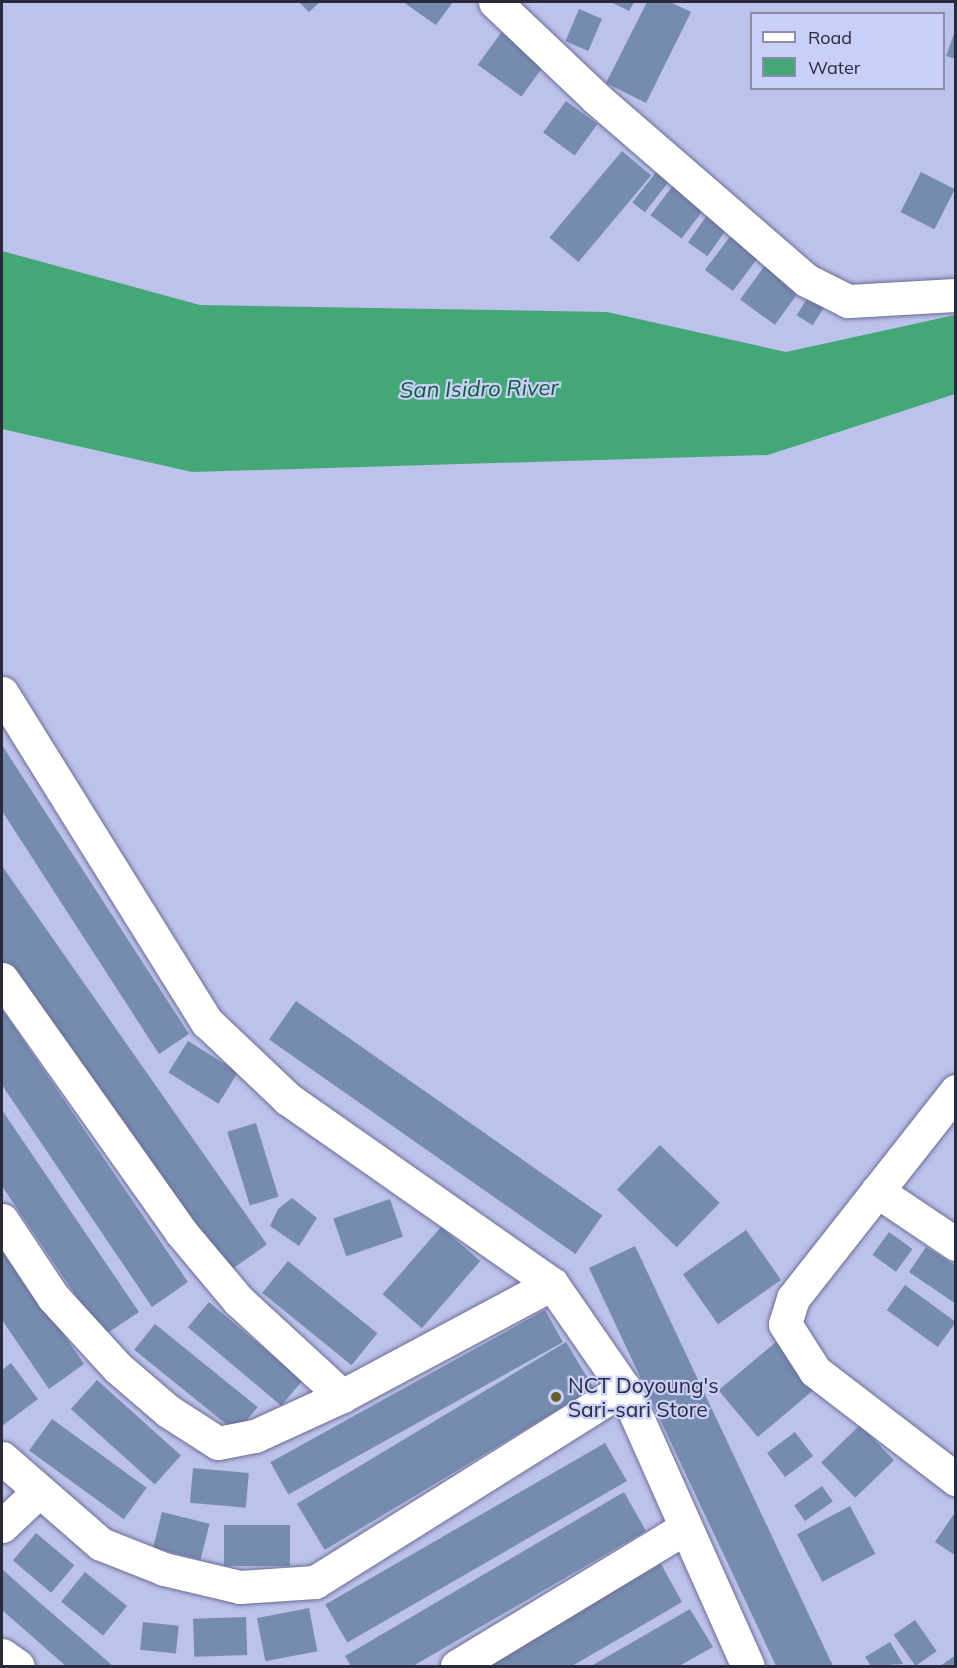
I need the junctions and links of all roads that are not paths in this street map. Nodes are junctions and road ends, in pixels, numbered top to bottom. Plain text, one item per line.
1 (495, 2) edge
2 (956, 295) edge
3 (2, 693) edge
4 (2, 979) edge
5 (956, 1091) edge
6 (877, 1191) junction
7 (2, 1220) edge
8 (956, 1244) edge
9 (552, 1284) junction
10 (624, 1388) junction
11 (342, 1396) junction
12 (2, 1458) edge
13 (956, 1479) edge
14 (37, 1493) junction
15 (2, 1526) edge
16 (685, 1528) junction
17 (2, 1655) edge
18 (740, 1664) edge
19 (18, 1666) edge
20 (457, 1666) edge

1 - 2 street
3 - 9 street
4 - 11 street
5 - 6 street
6 - 8 street
6 - 13 street
7 - 11 street
9 - 10 street
9 - 11 street
10 - 14 street
10 - 16 street
12 - 14 street
14 - 15 street
16 - 18 street
16 - 20 street
17 - 19 street

